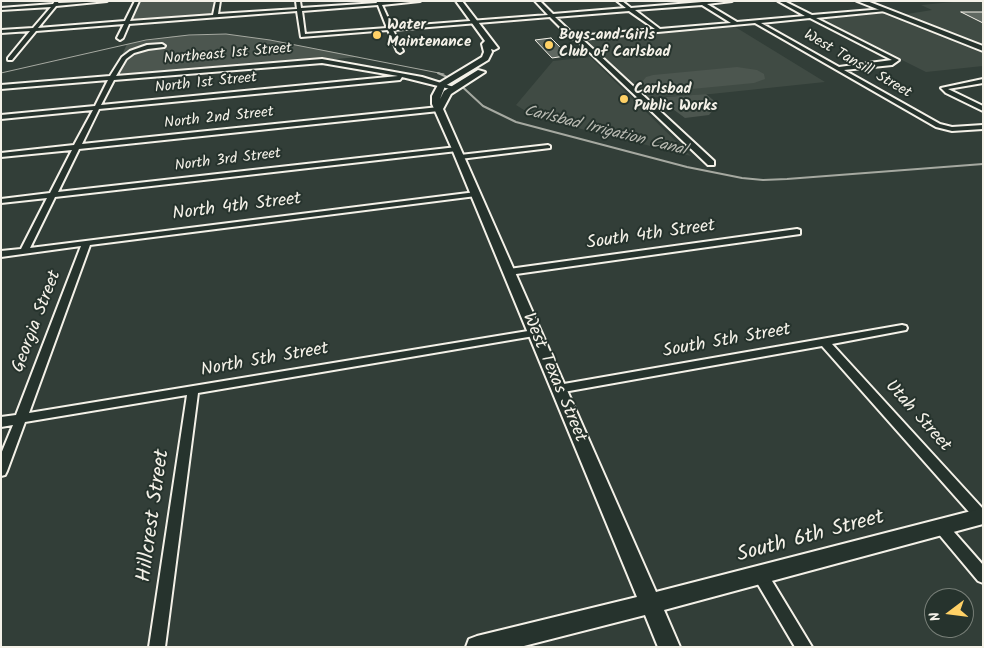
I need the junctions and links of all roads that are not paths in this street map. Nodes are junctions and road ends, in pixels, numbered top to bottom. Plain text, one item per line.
1 (105, 1) edge
2 (137, 1) edge
3 (218, 1) edge
4 (298, 1) edge
5 (418, 1) edge
6 (459, 1) edge
7 (537, 1) edge
8 (619, 1) edge
9 (730, 1) edge
10 (780, 1) edge
11 (860, 1) edge
12 (701, 2) edge
13 (56, 3) edge
14 (379, 3) edge
15 (1, 9) edge
16 (299, 10) junction
17 (630, 10) junction
18 (884, 10) junction
19 (552, 16) junction
20 (215, 17) junction
21 (812, 17) junction
22 (474, 22) junction
23 (756, 22) junction
24 (127, 23) junction
25 (737, 24) junction
26 (390, 29) junction
27 (952, 29) dead end
28 (34, 30) junction
29 (660, 31) junction
30 (1, 32) edge
31 (120, 38) dead end
32 (578, 38) junction
33 (488, 42) junction
34 (162, 46) dead end
35 (983, 48) edge
36 (400, 51) dead end
37 (10, 59) dead end
38 (838, 68) junction
39 (112, 77) junction
40 (414, 78) junction
41 (983, 81) edge
42 (443, 83) junction
43 (1, 87) edge
44 (454, 88) junction
45 (97, 107) junction
46 (440, 109) junction
47 (983, 109) edge
48 (1, 117) edge
49 (983, 127) edge
50 (78, 147) junction
51 (548, 147) dead end
52 (459, 153) junction
53 (1, 155) edge
54 (712, 164) dead end
55 (476, 194) junction
56 (52, 195) junction
57 (1, 201) edge
58 (798, 232) dead end
59 (87, 243) junction
60 (24, 251) junction
61 (1, 254) edge
62 (509, 272) junction
63 (902, 328) dead end
64 (534, 333) junction
65 (825, 342) junction
66 (558, 389) junction
67 (193, 390) junction
68 (21, 419) junction
69 (1, 422) edge
70 (1, 470) edge
71 (982, 516) edge
72 (942, 528) junction
73 (761, 576) junction
74 (983, 576) edge
75 (650, 604) junction
76 (158, 647) edge
77 (477, 647) edge
78 (669, 647) edge
79 (804, 647) edge

1 - 13 street
2 - 24 street
3 - 20 street
4 - 16 street
5 - 14 street
6 - 22 street
7 - 19 street
8 - 17 street
9 - 12 street
10 - 21 street
11 - 18 main road
12 - 17 street
12 - 25 street
13 - 15 street
13 - 28 street
14 - 16 street
14 - 26 street
16 - 20 street
16 - 26 street
17 - 19 street
17 - 29 street
18 - 21 street
18 - 35 main road
19 - 22 street
19 - 32 street
20 - 24 street
21 - 23 street
21 - 38 street
22 - 26 street
22 - 33 street
23 - 25 street
23 - 38 street, West Tansill Street
24 - 28 street
24 - 31 street
25 - 29 street
26 - 36 street
27 - 35 main road
28 - 30 street
28 - 37 street
29 - 32 street
32 - 54 street
33 - 42 street
33 - 44 street
34 - 39 street
38 - 49 street, West Tansill Street
39 - 40 street, Northeast 1st Street
39 - 43 street, Northeast 1st Street
39 - 45 street
40 - 42 street, Northeast 1st Street
40 - 45 street, North 1st Street
41 - 47 street
42 - 44 street, Northeast 1st Street
42 - 46 street, West Texas Street
44 - 46 street
45 - 48 street, North 1st Street
45 - 50 street
46 - 50 street, North 2nd Street
46 - 52 street, West Texas Street
50 - 53 street, North 2nd Street
50 - 56 street
51 - 52 street, North 3rd Street
52 - 55 street, West Texas Street
52 - 56 street, North 3rd Street
55 - 59 street, North 4th Street
55 - 62 street, West Texas Street
56 - 57 street, North 3rd Street
56 - 60 street
58 - 62 street, South 4th Street
59 - 60 street, North 4th Street
59 - 68 street, Georgia Street
60 - 61 street, North 4th Street
62 - 64 street, West Texas Street
63 - 65 street, South 5th Street
64 - 66 street, West Texas Street
64 - 67 street, North 5th Street
65 - 66 street, South 5th Street
65 - 71 street, Utah Street
66 - 75 street, West Texas Street
67 - 68 street, North 5th Street
67 - 76 street, Hillcrest Street
68 - 69 street, North 5th Street
68 - 70 street, Georgia Street
71 - 72 street, South 6th Street
72 - 73 street, South 6th Street
72 - 74 street
73 - 75 street, South 6th Street
73 - 79 street
75 - 77 street, South 6th Street
75 - 78 street, West Texas Street

